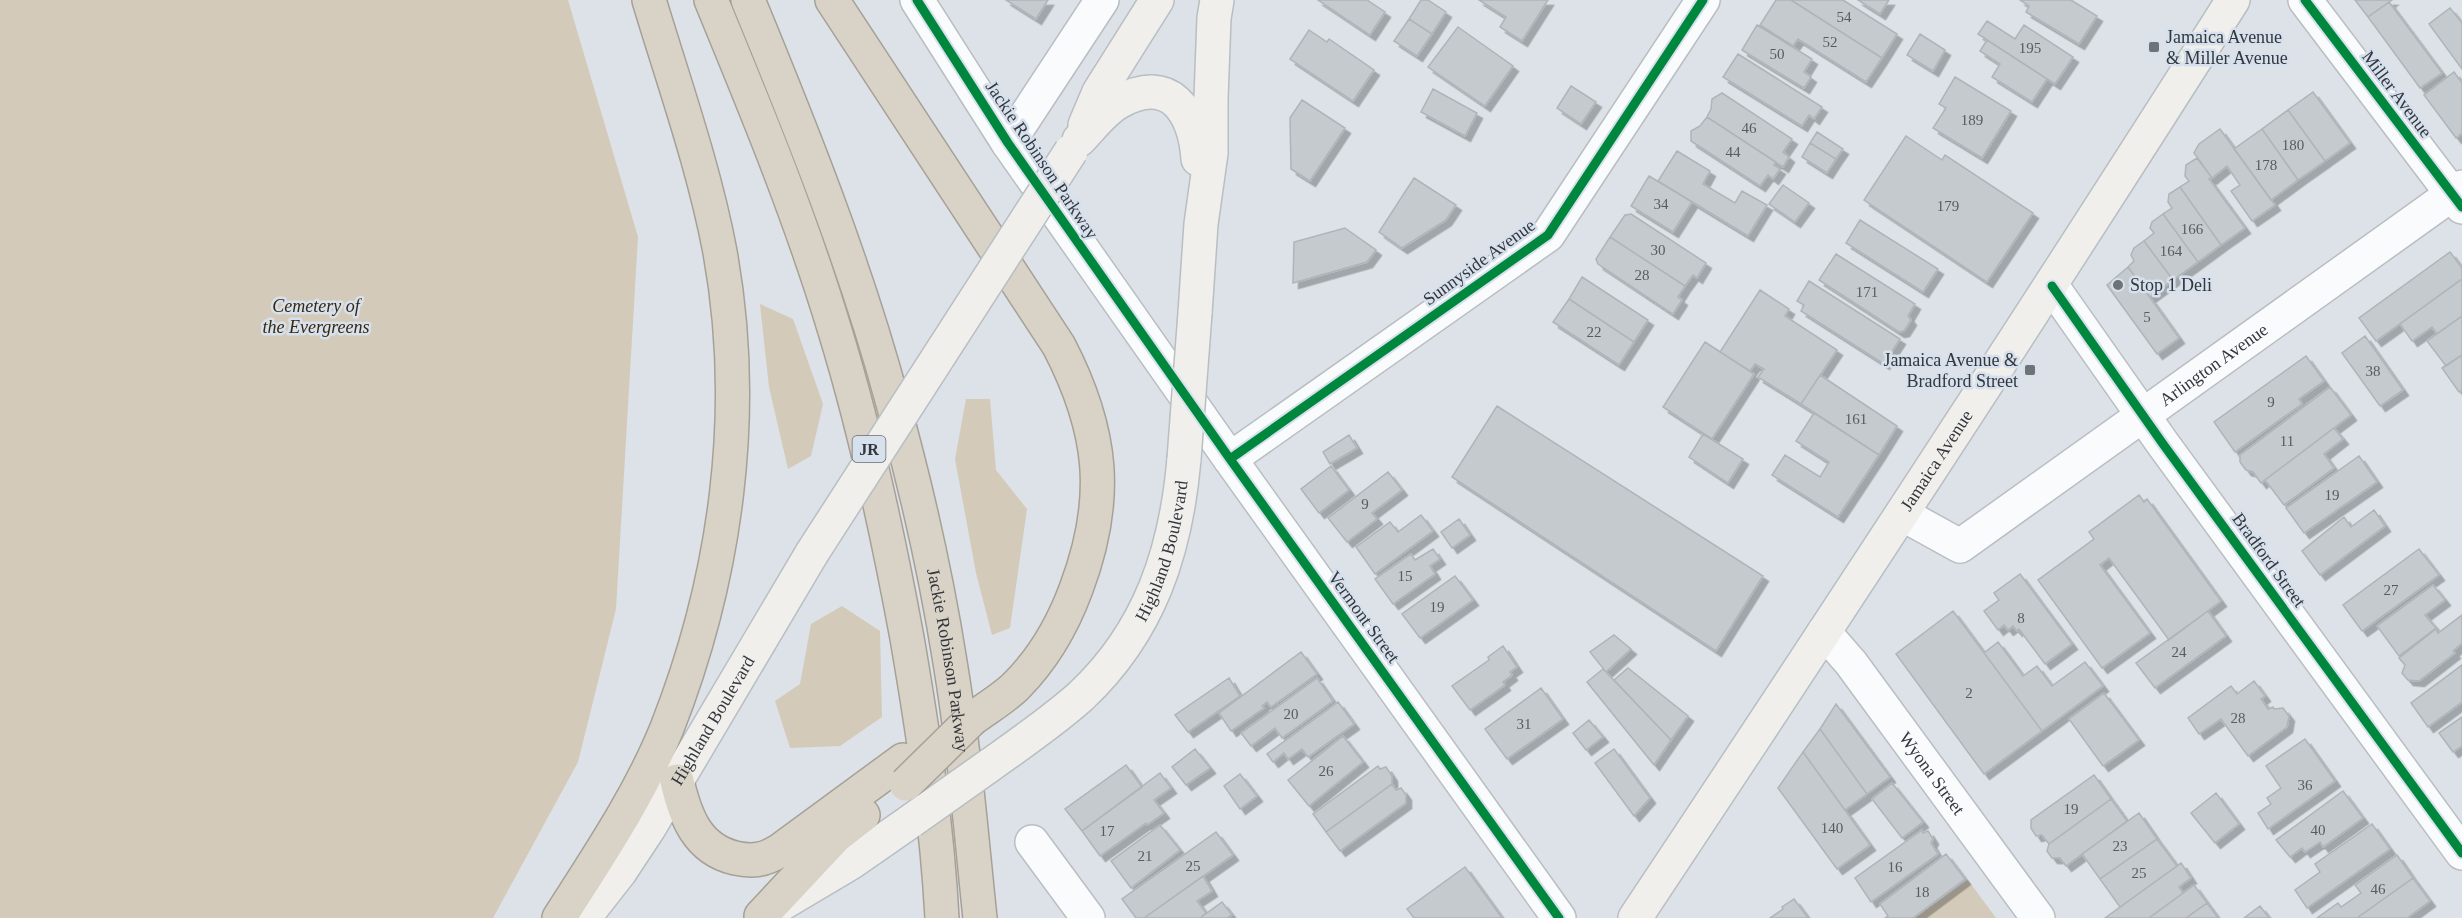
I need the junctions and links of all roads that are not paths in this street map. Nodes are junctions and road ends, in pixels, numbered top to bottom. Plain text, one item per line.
1 (649, 0) edge
2 (711, 0) edge
3 (748, 0) edge
4 (832, 0) edge
5 (917, 0) edge
6 (1102, 0) edge
7 (1157, 0) edge
8 (1217, 0) edge
9 (1703, 0) edge
10 (2233, 0) edge
11 (2305, 0) edge
12 (1008, 143) junction
13 (1075, 145) junction
14 (2459, 196) edge
15 (1201, 224) junction
16 (2052, 286) junction
17 (1143, 335) joint
18 (2143, 416) junction
19 (1230, 459) junction
20 (1902, 514) junction
21 (1824, 632) junction
22 (677, 781) junction
23 (837, 839) junction
24 (1032, 842) dead end
25 (2462, 853) edge
26 (761, 916) dead end
27 (560, 918) edge
28 (584, 918) edge
29 (942, 918) edge
30 (980, 918) edge
31 (1088, 918) edge
32 (1560, 918) edge
33 (1635, 918) edge
34 (2038, 918) edge

1 - 27 highway
2 - 29 highway, Jackie Robinson Parkway / JR
3 - 30 highway, Jackie Robinson Parkway / JR
4 - 23 highway, bridge
5 - 12 street, Jackie Robinson Parkway
6 - 12 street
7 - 13 main road, Highland Boulevard
8 - 15 main road, Highland Boulevard
9 - 19 street, Sunnyside Avenue
10 - 16 main road, Jamaica Avenue
11 - 14 street, Miller Avenue
12 - 17 street, Jackie Robinson Parkway
13 - 15 main road
13 - 22 main road, Highland Boulevard, bridge
14 - 18 street, Arlington Avenue
15 - 23 main road, Highland Boulevard, bridge
16 - 18 street, Bradford Street
16 - 20 main road, Jamaica Avenue
17 - 19 street, Vermont Street
18 - 20 street, Arlington Avenue
18 - 25 street, Bradford Street
19 - 32 street, Vermont Street
20 - 21 main road, Jamaica Avenue
21 - 33 main road, Jamaica Avenue
21 - 34 street, Wyona Street
22 - 23 highway
22 - 28 main road, Highland Boulevard
23 - 26 highway
24 - 31 street

